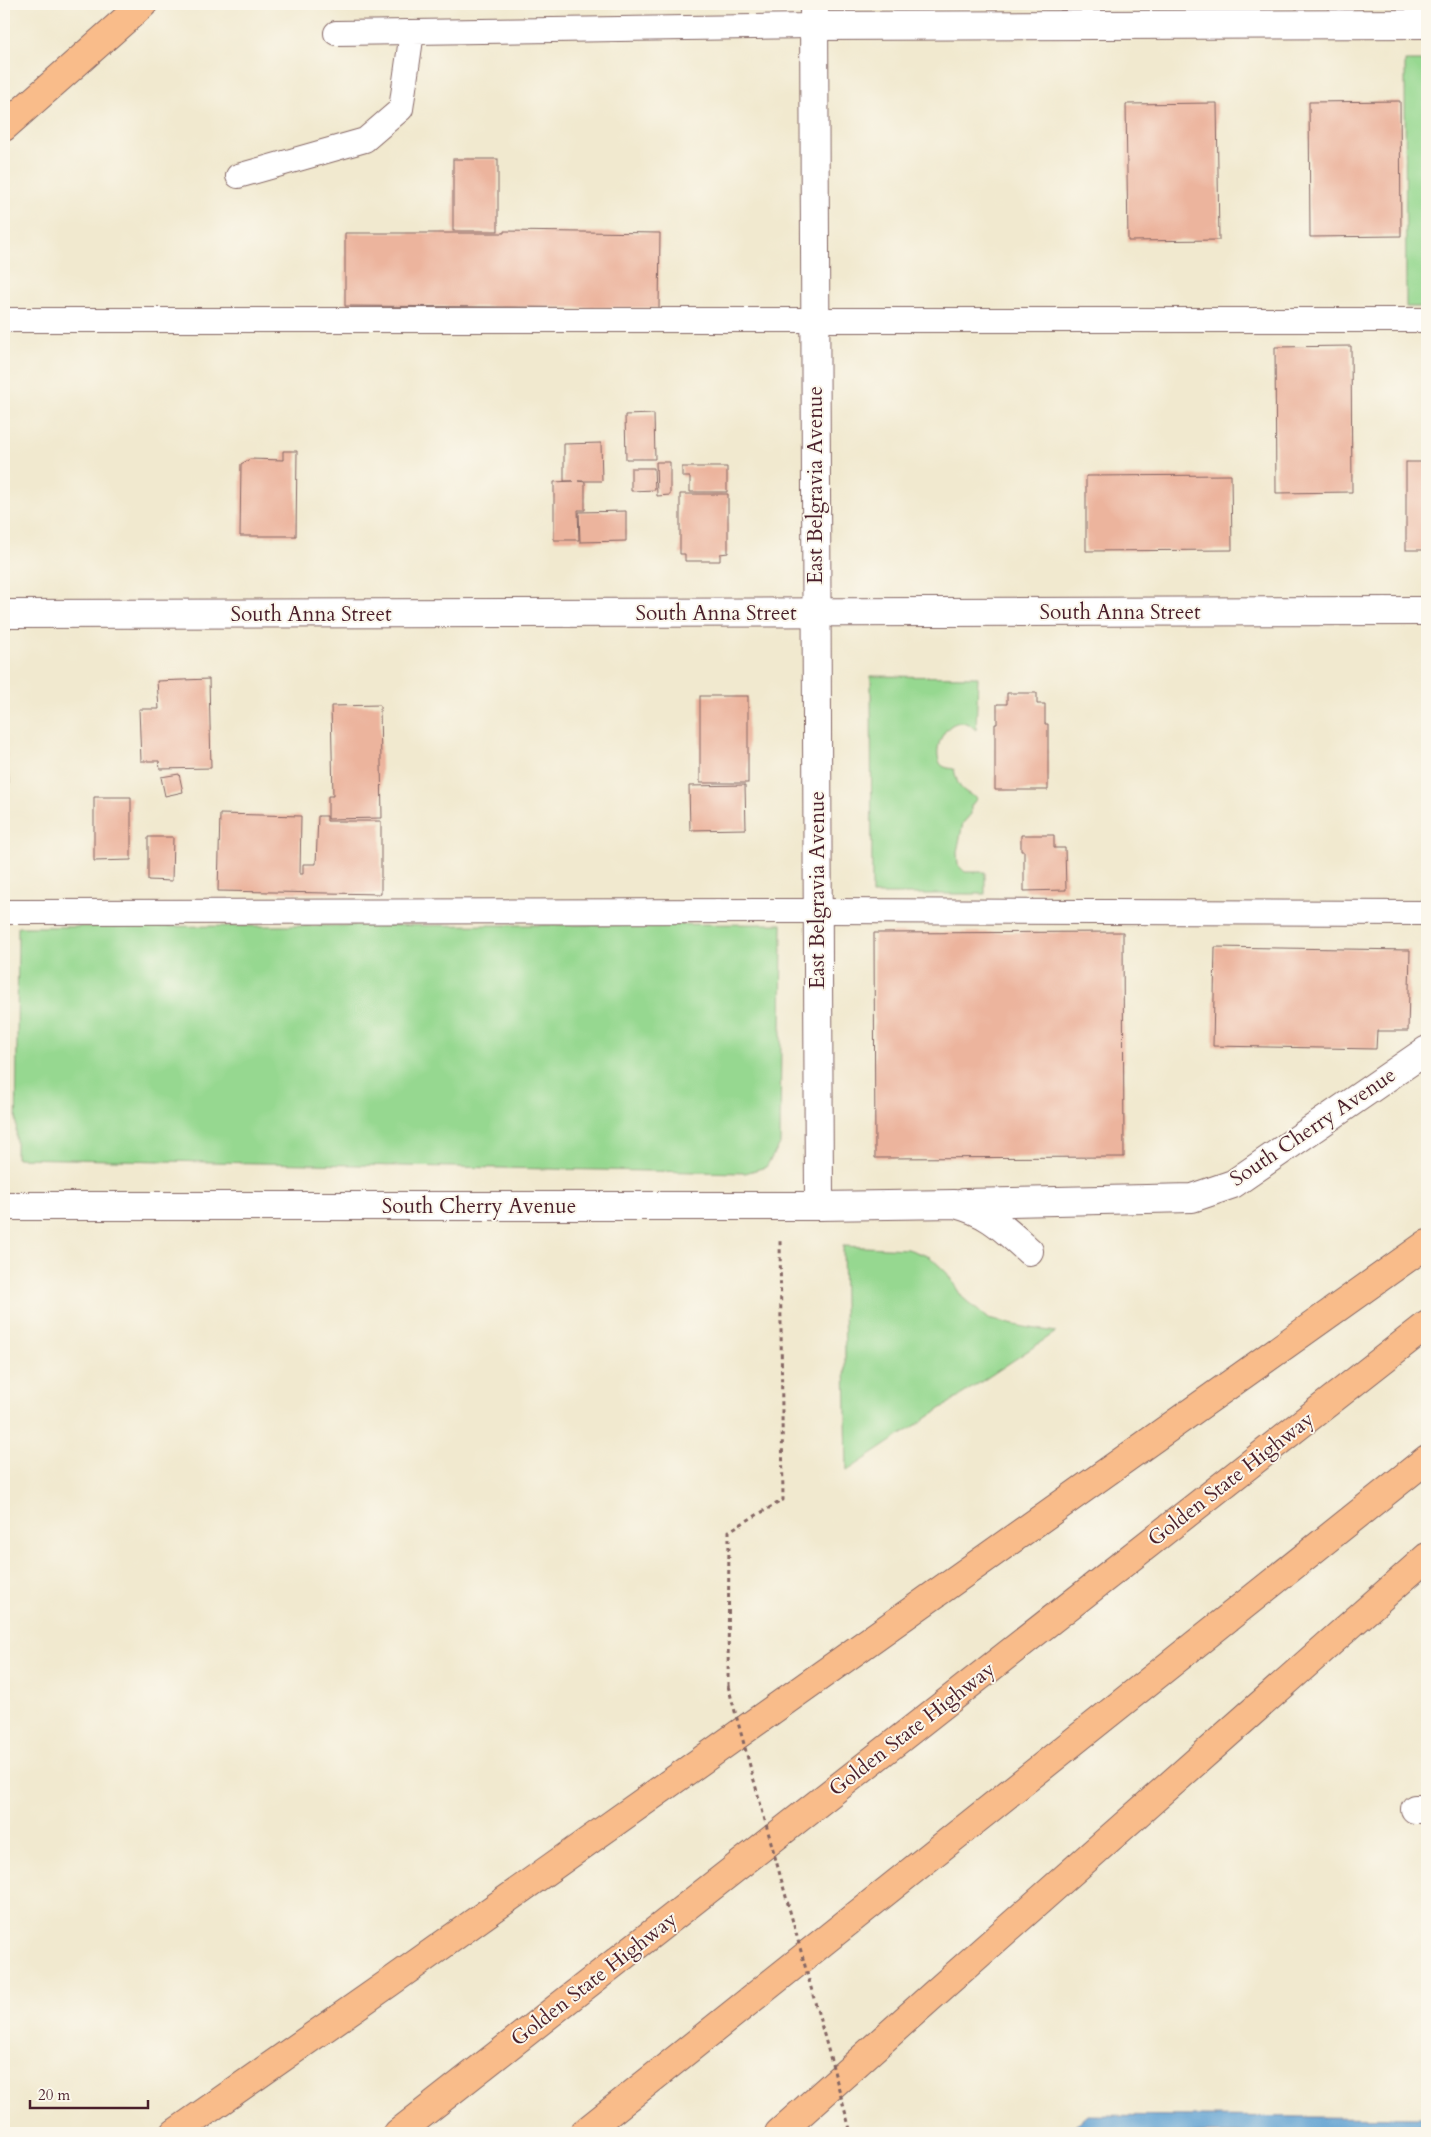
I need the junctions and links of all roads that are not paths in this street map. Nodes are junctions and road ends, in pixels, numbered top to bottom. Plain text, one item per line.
1 (144, 4) edge
2 (814, 15) edge
3 (1427, 24) edge
4 (412, 32) junction
5 (336, 33) dead end
6 (5, 126) edge
7 (238, 176) dead end
8 (4, 320) edge
9 (815, 320) junction
10 (1427, 320) edge
11 (1427, 611) edge
12 (816, 613) junction
13 (4, 614) edge
14 (817, 911) junction
15 (4, 912) edge
16 (1427, 913) edge
17 (1427, 1050) edge
18 (955, 1204) junction
19 (4, 1206) edge
20 (818, 1206) junction
21 (1427, 1244) edge
22 (1029, 1251) dead end
23 (1427, 1324) edge
24 (1427, 1459) edge
25 (1427, 1557) edge
26 (175, 2133) edge
27 (398, 2133) edge
28 (584, 2133) edge
29 (780, 2133) edge

1 - 6 highway
2 - 3 street
2 - 4 lane
2 - 9 street, East Belgravia Avenue
4 - 5 lane
4 - 7 lane
8 - 9 lane
9 - 10 lane
9 - 12 street, East Belgravia Avenue
11 - 12 street, South Anna Street
12 - 13 street, South Anna Street
12 - 14 street, East Belgravia Avenue
14 - 15 lane
14 - 16 lane
14 - 20 street, East Belgravia Avenue
17 - 18 street, South Cherry Avenue
18 - 20 street, South Cherry Avenue
18 - 22 street, South Cherry Avenue
19 - 20 street, South Cherry Avenue
21 - 26 highway
23 - 27 highway, Golden State Highway
24 - 28 highway
25 - 29 highway

